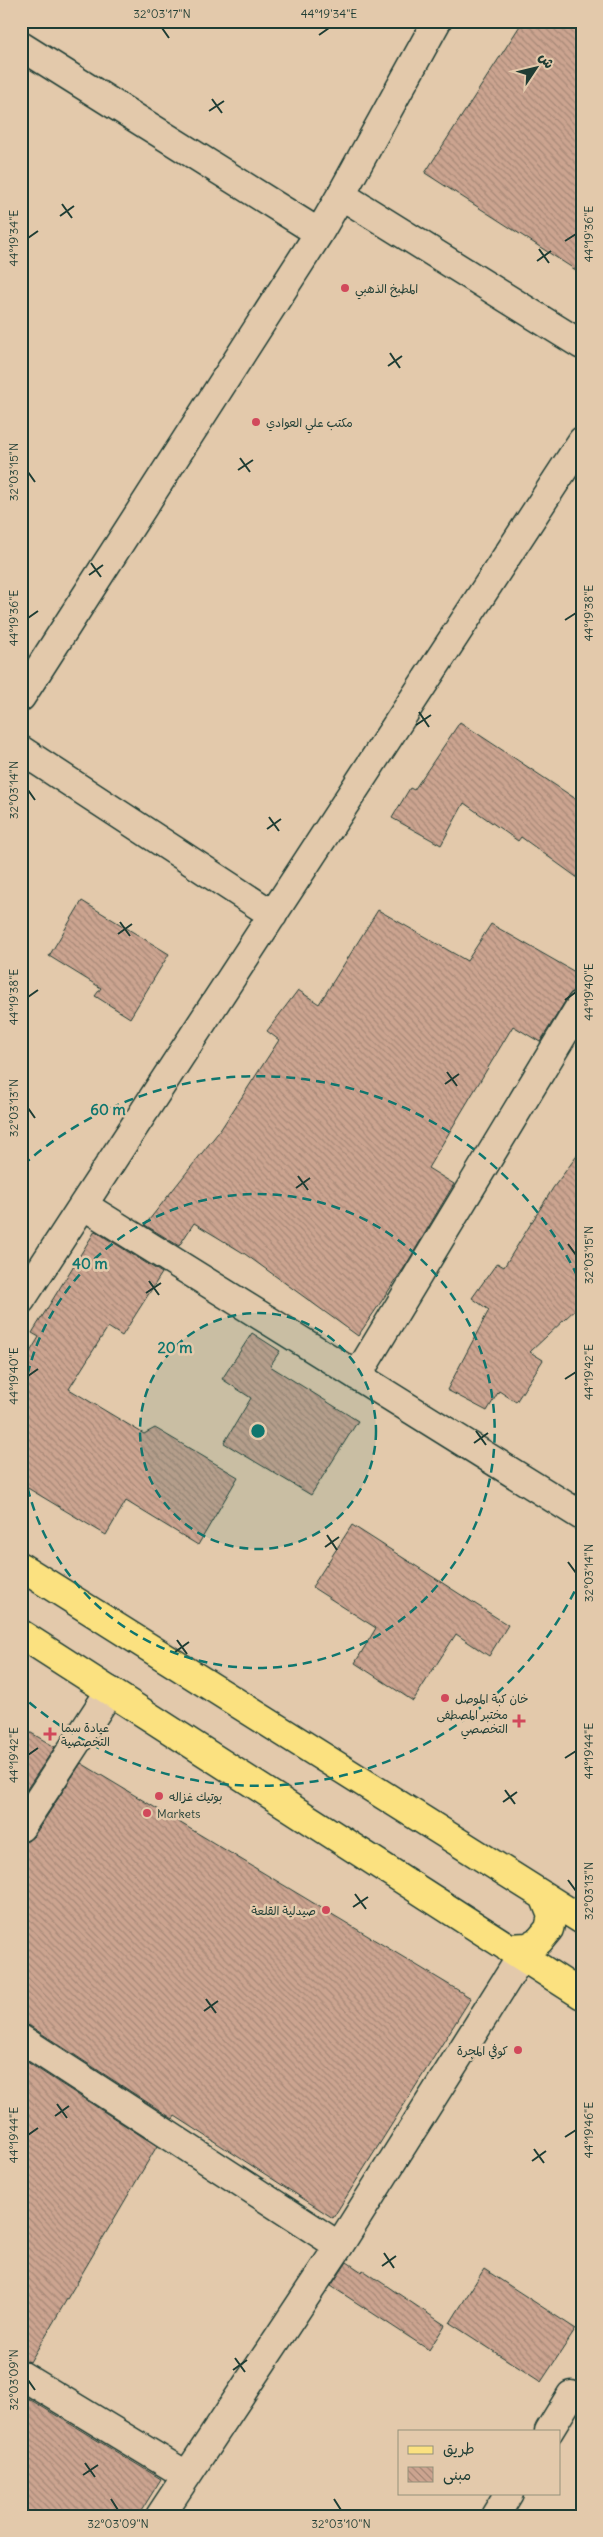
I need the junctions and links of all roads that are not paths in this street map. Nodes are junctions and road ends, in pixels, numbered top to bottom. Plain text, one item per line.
1 (437, 21) edge
2 (25, 55) edge
3 (342, 195) junction
4 (319, 232) junction
5 (582, 345) edge
6 (582, 441) edge
7 (21, 696) edge
8 (21, 750) edge
9 (273, 915) junction
10 (582, 1003) edge
11 (83, 1205) junction
12 (21, 1300) edge
13 (357, 1376) junction
14 (582, 1516) edge
15 (21, 1567) edge
16 (21, 1634) edge
17 (110, 1692) junction
18 (21, 1828) edge
19 (544, 1896) junction
20 (582, 1920) edge
21 (514, 1953) junction
22 (582, 1995) edge
23 (21, 2039) edge
24 (338, 2246) junction
25 (21, 2375) edge
26 (578, 2392) edge
27 (549, 2430) edge
28 (186, 2475) junction
29 (508, 2494) edge
30 (160, 2516) edge
31 (495, 2516) edge

1 - 3 street
2 - 4 street
3 - 4 street
3 - 5 street
4 - 7 street
6 - 9 street
8 - 9 street
9 - 11 street
10 - 13 street
11 - 12 street
11 - 13 street
13 - 14 street
15 - 19 main road
16 - 17 main road
17 - 18 street
17 - 21 main road
19 - 20 main road
19 - 21 main road
21 - 22 main road
21 - 24 street
23 - 24 street
24 - 28 street
25 - 28 street
26 - 27 street
28 - 30 street
29 - 31 street

